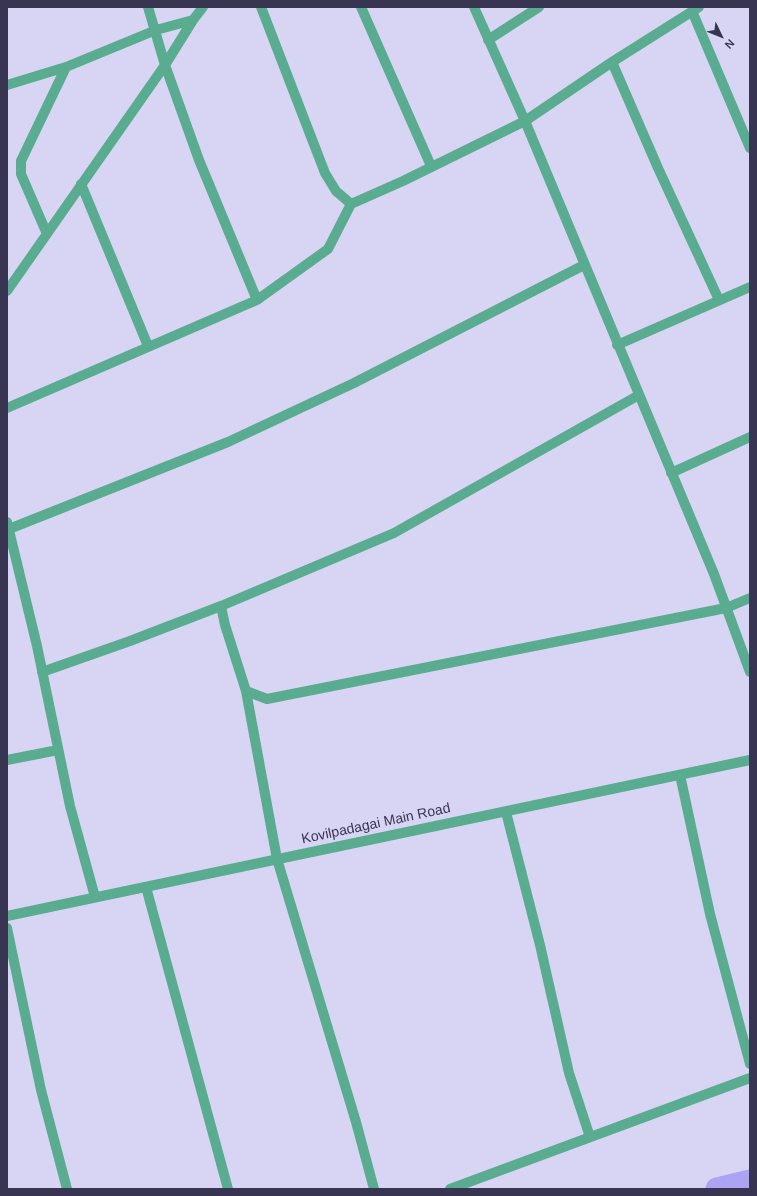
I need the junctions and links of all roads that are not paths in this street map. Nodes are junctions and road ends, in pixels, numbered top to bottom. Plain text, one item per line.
1 (148, 7) edge
2 (203, 7) edge
3 (261, 7) edge
4 (362, 7) edge
5 (474, 7) edge
6 (538, 7) edge
7 (696, 9) edge
8 (193, 20) junction
9 (156, 30) junction
10 (488, 40) junction
11 (612, 62) junction
12 (165, 65) junction
13 (66, 67) junction
14 (7, 85) edge
15 (525, 121) junction
16 (750, 148) edge
17 (431, 166) junction
18 (81, 184) junction
19 (351, 204) junction
20 (47, 234) junction
21 (584, 265) junction
22 (750, 287) edge
23 (7, 291) edge
24 (256, 300) junction
25 (719, 300) junction
26 (617, 344) junction
27 (148, 346) junction
28 (639, 395) junction
29 (7, 408) edge
30 (750, 437) edge
31 (671, 473) junction
32 (8, 526) edge
33 (750, 598) edge
34 (221, 606) junction
35 (726, 608) junction
36 (42, 672) junction
37 (750, 672) edge
38 (246, 691) junction
39 (58, 750) junction
40 (7, 760) edge
41 (750, 760) edge
42 (680, 775) junction
43 (506, 812) junction
44 (277, 859) junction
45 (146, 887) junction
46 (95, 897) junction
47 (7, 916) edge
48 (7, 928) edge
49 (750, 1064) edge
50 (750, 1078) edge
51 (590, 1138) junction
52 (67, 1189) edge
53 (228, 1189) edge
54 (374, 1189) edge
55 (450, 1189) edge

1 - 9 street
2 - 8 street
3 - 19 street
4 - 17 street
5 - 10 street
6 - 10 street
7 - 11 street
7 - 16 street
8 - 9 street
8 - 12 street
9 - 12 street
9 - 13 street
10 - 15 street
11 - 15 street
11 - 25 street
12 - 18 street
12 - 24 street
13 - 14 street
13 - 20 street
15 - 17 street
15 - 21 street
17 - 19 street
18 - 20 street
18 - 27 street
19 - 24 street
20 - 23 street
21 - 26 street
21 - 32 street
22 - 25 street
24 - 27 street
25 - 26 street
26 - 28 street
27 - 29 street
28 - 31 street
28 - 34 street
30 - 31 street
31 - 35 street
32 - 36 street
33 - 35 street
34 - 36 street
34 - 38 street
35 - 37 street
35 - 38 street
36 - 39 street
38 - 44 street
39 - 40 street
39 - 46 street
41 - 42 street, Kovilpadagai Main Road
42 - 43 street, Kovilpadagai Main Road
42 - 49 street
43 - 44 street, Kovilpadagai Main Road
43 - 51 street
44 - 45 street, Kovilpadagai Main Road
44 - 54 street
45 - 46 street, Kovilpadagai Main Road
45 - 53 street
46 - 47 street, Kovilpadagai Main Road
48 - 52 street
50 - 51 street
51 - 55 street

